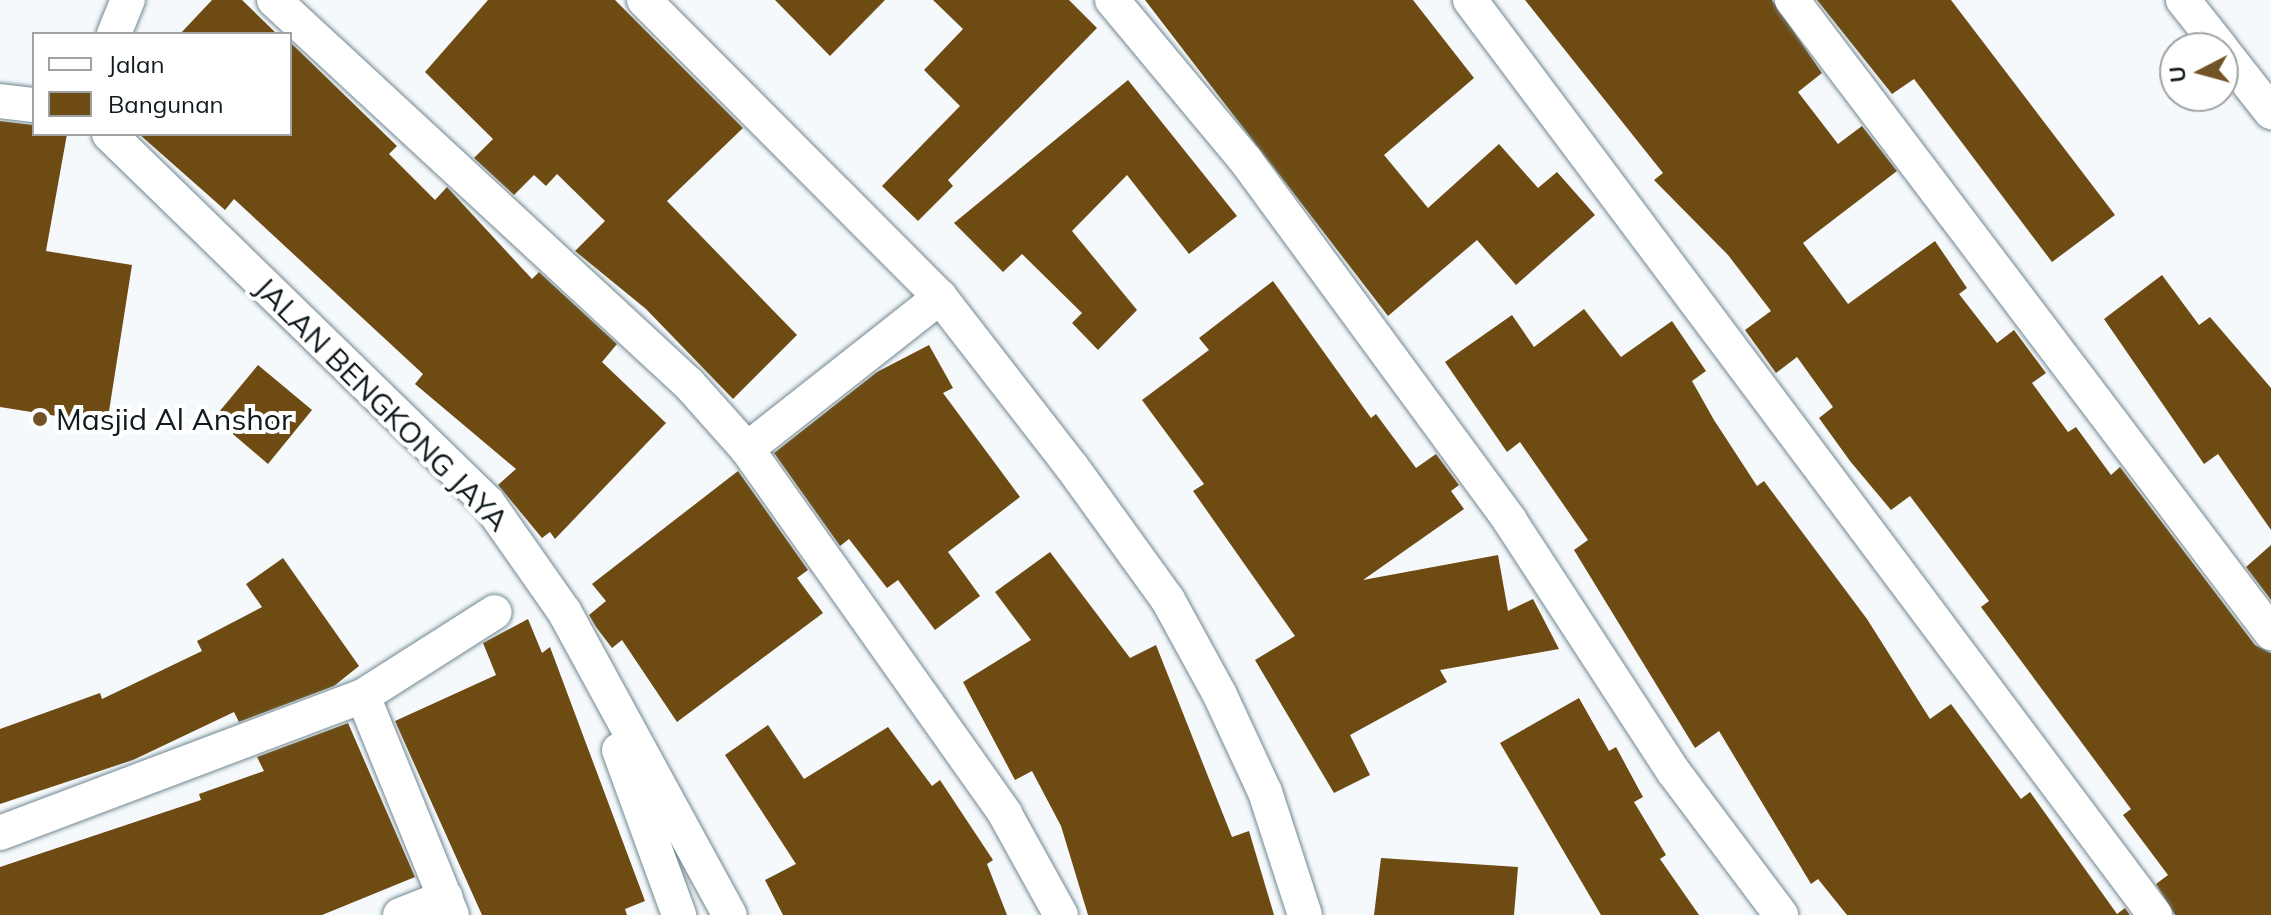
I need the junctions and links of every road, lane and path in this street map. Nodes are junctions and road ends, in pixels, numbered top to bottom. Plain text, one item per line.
1 (128, 0) edge
2 (274, 0) edge
3 (644, 0) edge
4 (1112, 0) edge
5 (1470, 0) edge
6 (1792, 0) edge
7 (2183, 0) edge
8 (115, 32) edge
9 (2208, 32) edge
10 (2239, 72) edge
11 (0, 101) edge
12 (32, 105) edge
13 (2271, 112) edge
14 (111, 136) edge
15 (940, 297) junction
16 (747, 449) junction
17 (495, 612) dead end
18 (2271, 633) edge
19 (594, 673) junction
20 (363, 696) junction
21 (0, 833) edge
22 (449, 906) edge
23 (400, 915) edge
24 (679, 915) edge
25 (730, 915) edge
26 (1061, 915) edge
27 (1305, 915) edge
28 (1781, 915) edge
29 (2155, 915) edge

1 - 8 street
2 - 16 street
3 - 15 street
4 - 28 street
5 - 29 street
6 - 18 street
7 - 9 street
10 - 13 street
11 - 12 street
14 - 19 street, JALAN BENGKONG JAYA
15 - 16 street
15 - 27 street
16 - 26 street
17 - 20 street
19 - 24 street
19 - 25 street, JALAN BENGKONG JAYA
20 - 21 street
20 - 22 street
22 - 23 street

